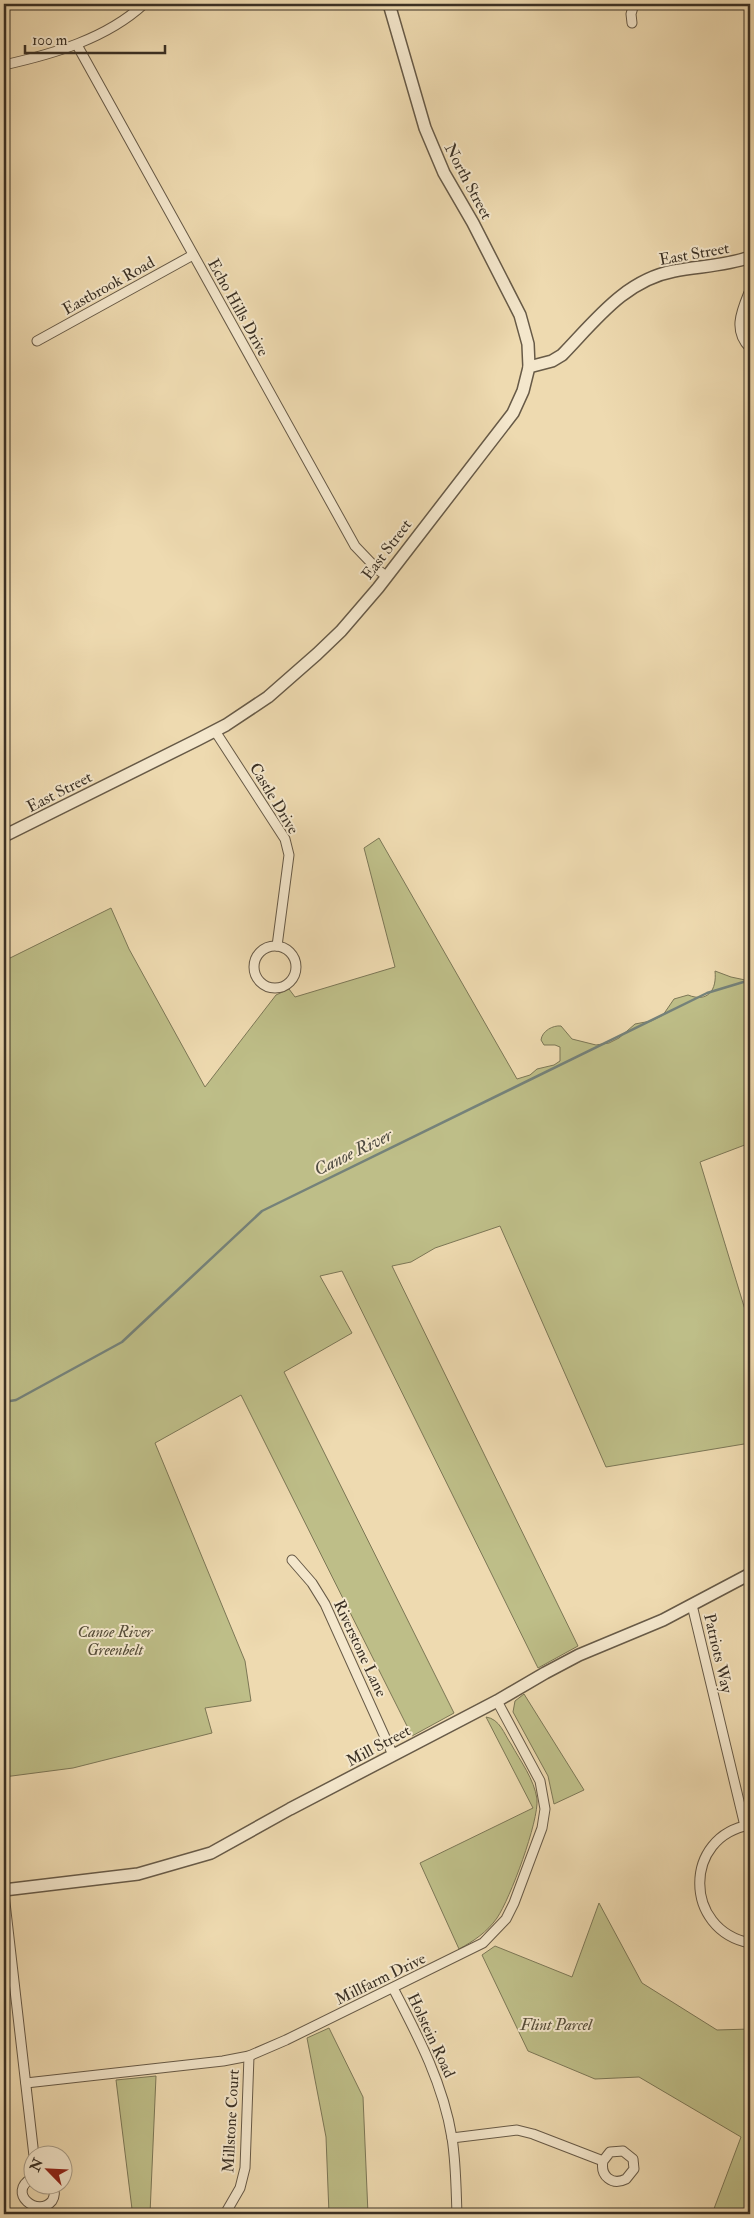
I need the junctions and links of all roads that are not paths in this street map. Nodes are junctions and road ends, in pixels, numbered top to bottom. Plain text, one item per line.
1 (144, 4) edge
2 (389, 4) edge
3 (634, 4) edge
4 (632, 23) dead end
5 (76, 45) junction
6 (4, 65) edge
7 (193, 255) junction
8 (750, 257) edge
9 (750, 290) edge
10 (37, 342) dead end
11 (750, 348) edge
12 (529, 367) junction
13 (386, 576) junction
14 (215, 731) junction
15 (4, 836) edge
16 (277, 946) junction
17 (292, 1560) dead end
18 (750, 1574) edge
19 (692, 1604) junction
20 (497, 1701) junction
21 (393, 1755) junction
22 (747, 1825) edge
23 (4, 1890) edge
24 (4, 1894) edge
25 (750, 1943) edge
26 (393, 1988) junction
27 (249, 2056) junction
28 (26, 2083) junction
29 (452, 2138) junction
30 (33, 2146) edge
31 (603, 2161) dead end
32 (23, 2196) edge
33 (53, 2196) edge
34 (225, 2214) edge
35 (457, 2214) edge

1 - 5 street
2 - 12 street, North Street
3 - 4 street
5 - 6 street
5 - 7 street, Echo Hills Drive
7 - 10 street, Eastbrook Road
7 - 13 street, Echo Hills Drive
8 - 12 street, East Street
9 - 11 street
12 - 13 street, East Street
13 - 14 street, East Street
14 - 15 street, East Street
14 - 16 street, Castle Drive
16 - 16 street
17 - 21 street, Riverstone Lane
18 - 19 street, Mill Street
19 - 20 street, Mill Street
19 - 22 street, Patriots Way
20 - 21 street, Mill Street
20 - 26 street, Millfarm Drive
21 - 23 street, Mill Street
22 - 25 street, Patriots Way
24 - 28 street
26 - 27 street, Millfarm Drive
26 - 29 street, Holstein Road
27 - 28 street, Millfarm Drive
27 - 34 street, Millstone Court
28 - 30 street
29 - 31 street
29 - 35 street, Holstein Road
32 - 33 street

